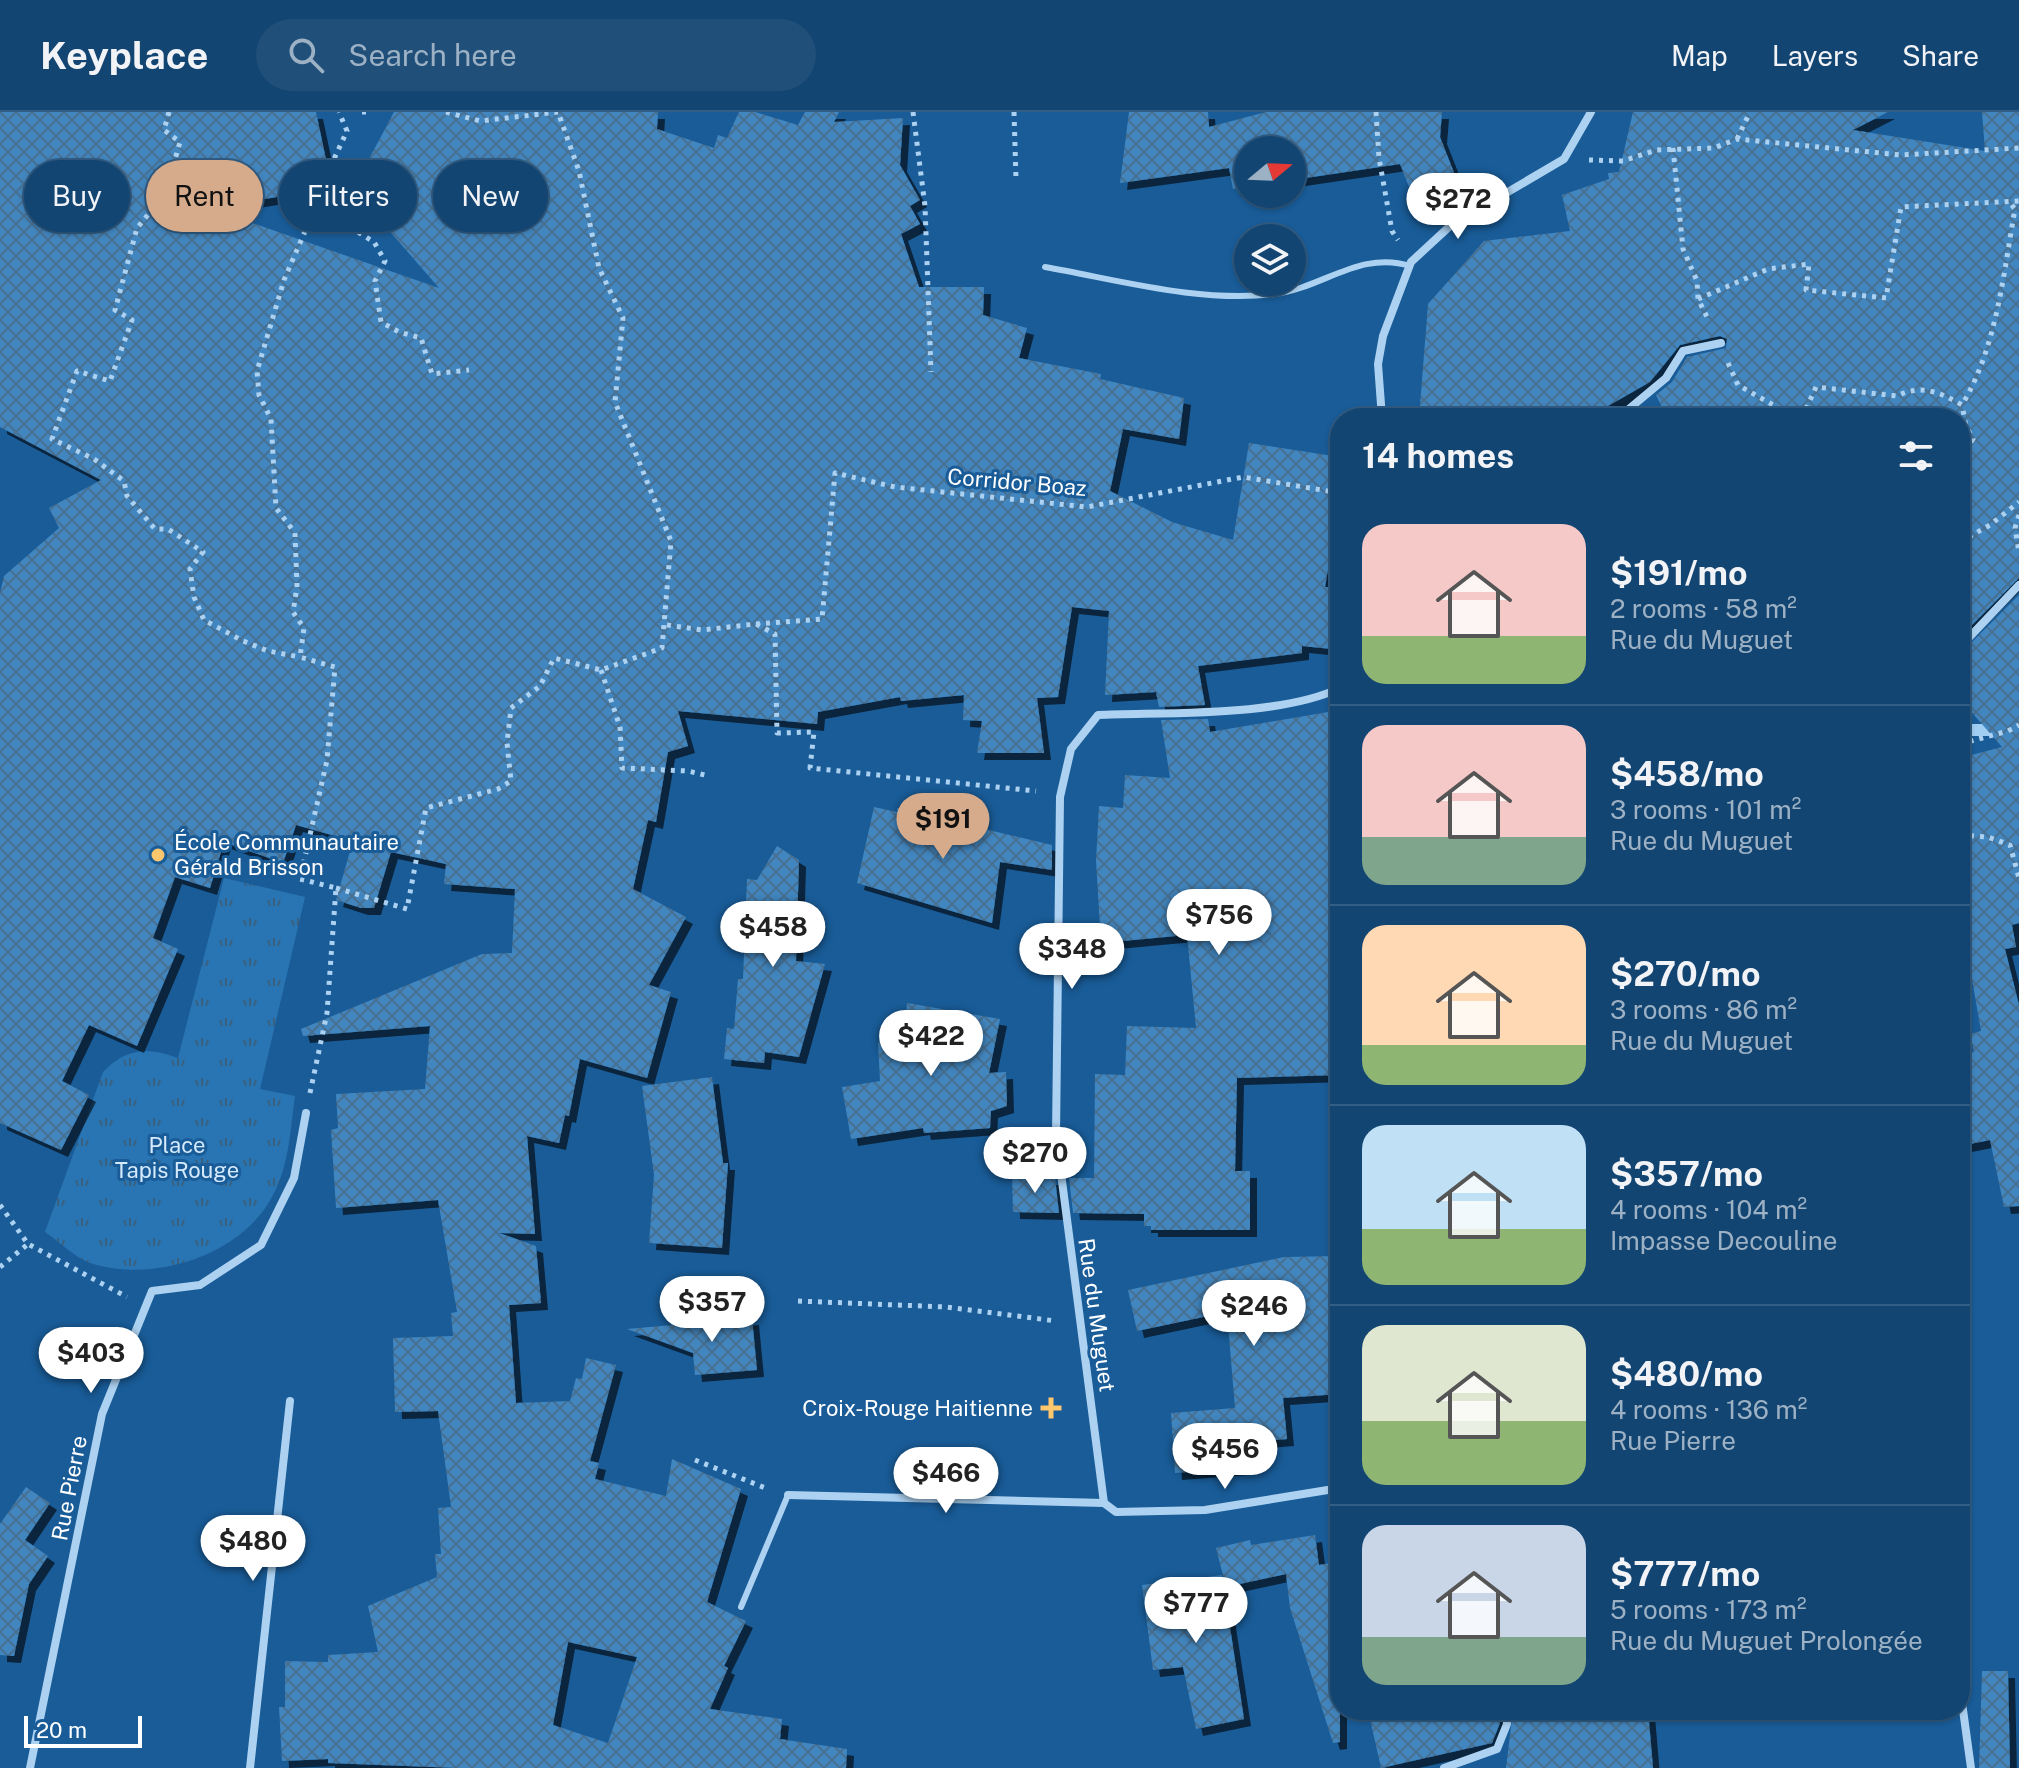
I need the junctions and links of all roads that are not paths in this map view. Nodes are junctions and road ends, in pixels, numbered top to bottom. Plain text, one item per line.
1 (1591, 112) edge
2 (1410, 264) junction
3 (1045, 267) dead end
4 (1721, 343) road end
5 (1381, 408) edge
6 (1630, 408) edge
7 (2019, 585) edge
8 (1970, 636) edge
9 (1330, 693) edge
10 (306, 1113) road end
11 (290, 1401) dead end
12 (1330, 1490) edge
13 (788, 1495) joint
14 (1104, 1503) junction
15 (741, 1607) dead end
16 (1507, 1720) edge
17 (1964, 1720) edge
18 (30, 1768) edge
19 (250, 1768) edge
20 (1444, 1768) edge
21 (1971, 1768) edge

1 - 2 street
2 - 3 lane
2 - 5 street
4 - 6 street
7 - 8 street
9 - 14 street, Rue du Muguet
10 - 18 street, Rue Pierre
11 - 19 street
12 - 14 street
13 - 14 street
13 - 15 lane
16 - 20 street
17 - 21 street

